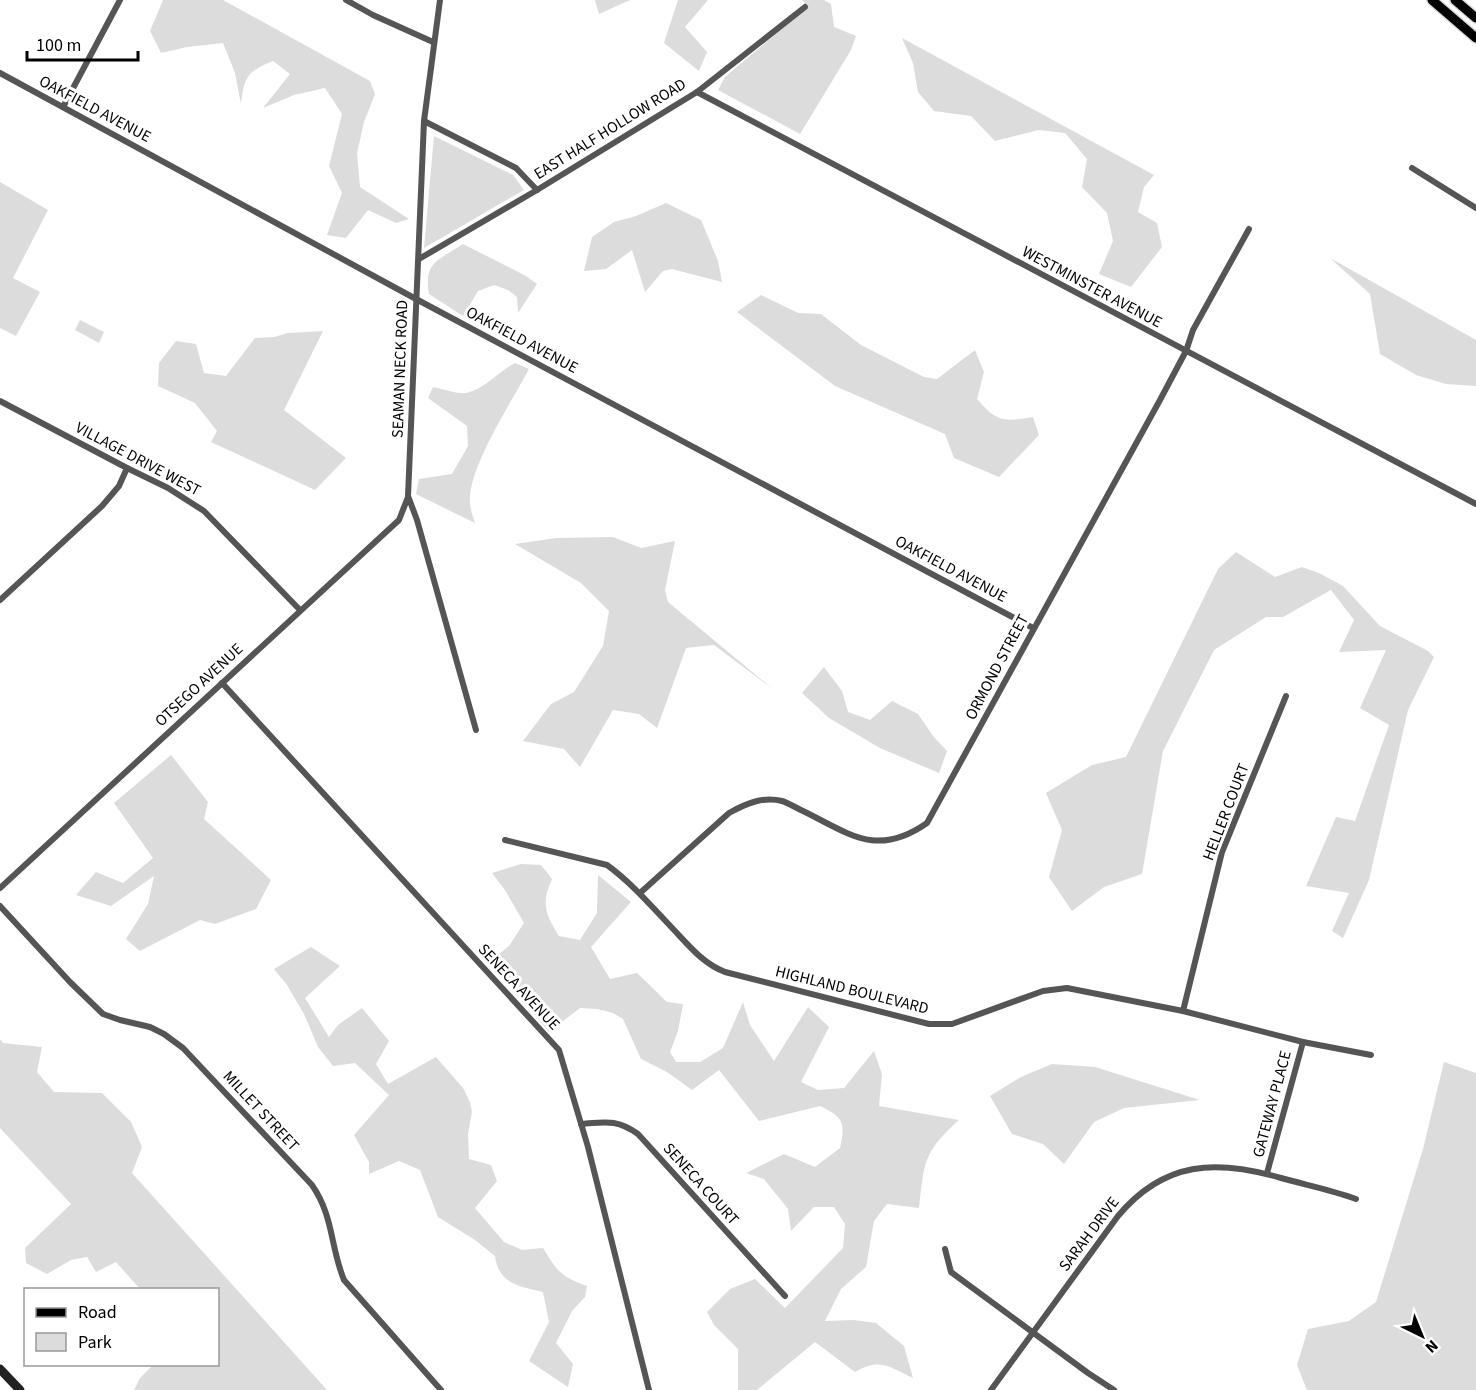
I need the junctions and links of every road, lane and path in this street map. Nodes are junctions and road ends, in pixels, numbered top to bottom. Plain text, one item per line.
1 (120, 0) edge
2 (346, 0) edge
3 (440, 0) edge
4 (1432, 0) edge
5 (1455, 0) edge
6 (805, 7) dead end
7 (1476, 18) edge
8 (1476, 38) edge
9 (433, 42) junction
10 (0, 73) edge
11 (696, 92) junction
12 (63, 107) junction
13 (424, 121) junction
14 (1413, 168) dead end
15 (537, 190) junction
16 (1476, 208) edge
17 (1249, 229) dead end
18 (419, 259) junction
19 (416, 299) junction
20 (1186, 351) junction
21 (0, 401) edge
22 (127, 468) junction
23 (408, 496) junction
24 (1476, 504) edge
25 (0, 600) edge
26 (300, 610) junction
27 (1033, 628) junction
28 (222, 683) junction
29 (1286, 696) dead end
30 (476, 730) dead end
31 (504, 840) dead end
32 (0, 888) edge
33 (640, 893) junction
34 (0, 906) edge
35 (1183, 1011) junction
36 (1303, 1042) junction
37 (1371, 1054) dead end
38 (581, 1124) junction
39 (1267, 1173) junction
40 (1356, 1199) dead end
41 (945, 1249) dead end
42 (785, 1296) dead end
43 (1034, 1333) junction
44 (0, 1369) edge
45 (20, 1390) edge
46 (441, 1390) edge
47 (649, 1390) edge
48 (991, 1390) edge
49 (1114, 1390) edge

1 - 12 street
2 - 9 street
3 - 9 street, SEAMAN NECK ROAD
4 - 8 main road
5 - 7 main road
6 - 11 street, EAST HALF HOLLOW ROAD
9 - 13 street, SEAMAN NECK ROAD
10 - 12 street, OAKFIELD AVENUE
11 - 15 street, EAST HALF HOLLOW ROAD
11 - 20 street, WESTMINSTER AVENUE
12 - 19 street, OAKFIELD AVENUE
13 - 15 street
13 - 18 street, SEAMAN NECK ROAD
14 - 16 street
15 - 18 street, EAST HALF HOLLOW ROAD
17 - 20 street, ORMOND STREET
18 - 19 street, SEAMAN NECK ROAD
19 - 23 street, SEAMAN NECK ROAD
19 - 27 street, OAKFIELD AVENUE
20 - 24 street, WESTMINSTER AVENUE
20 - 27 street, ORMOND STREET
21 - 22 street, VILLAGE DRIVE WEST
22 - 25 street
22 - 26 street, VILLAGE DRIVE WEST
23 - 26 street, OTSEGO AVENUE
23 - 30 street, SEAMAN NECK ROAD
26 - 28 street, OTSEGO AVENUE
27 - 33 street, ORMOND STREET
28 - 32 street, OTSEGO AVENUE
28 - 38 street, SENECA AVENUE
29 - 35 street, HELLER COURT
31 - 33 street, HIGHLAND BOULEVARD
33 - 35 street, HIGHLAND BOULEVARD
34 - 46 street, MILLET STREET
35 - 36 street, HIGHLAND BOULEVARD
36 - 37 street, HIGHLAND BOULEVARD
36 - 39 street, GATEWAY PLACE
38 - 42 street, SENECA COURT
38 - 47 street, SENECA AVENUE
39 - 40 street, SARAH DRIVE
39 - 43 street, SARAH DRIVE
41 - 43 street
43 - 48 street, SARAH DRIVE
43 - 49 street
44 - 45 street

